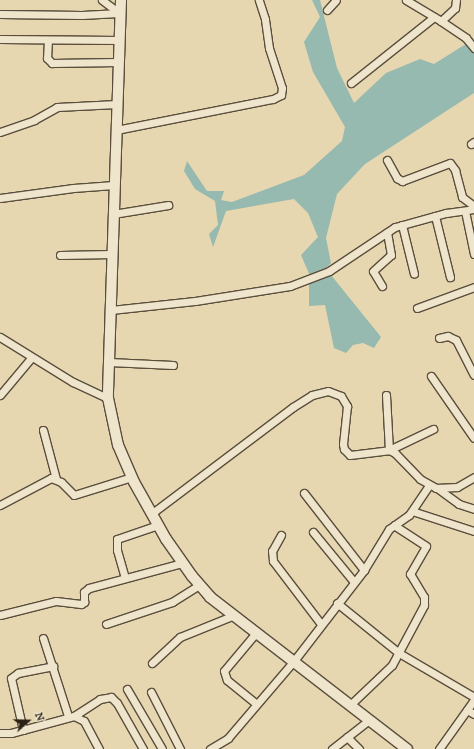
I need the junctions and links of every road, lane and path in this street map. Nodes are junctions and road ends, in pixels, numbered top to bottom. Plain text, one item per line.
1 (102, 0) edge
2 (121, 0) edge
3 (258, 0) edge
4 (336, 0) edge
5 (406, 0) edge
6 (456, 0) edge
7 (328, 10) dead end
8 (119, 13) junction
9 (0, 14) edge
10 (434, 17) junction
11 (442, 21) junction
12 (0, 39) edge
13 (48, 40) junction
14 (118, 40) junction
15 (473, 46) edge
16 (118, 62) junction
17 (351, 83) dead end
18 (117, 104) junction
19 (116, 130) junction
20 (0, 132) edge
21 (387, 160) dead end
22 (114, 185) junction
23 (0, 198) edge
24 (168, 205) dead end
25 (474, 206) edge
26 (474, 209) edge
27 (465, 211) junction
28 (113, 214) junction
29 (435, 216) junction
30 (402, 225) junction
31 (387, 232) junction
32 (112, 254) junction
33 (474, 254) edge
34 (60, 255) dead end
35 (414, 274) dead end
36 (450, 277) dead end
37 (382, 286) dead end
38 (474, 287) edge
39 (417, 308) dead end
40 (110, 310) junction
41 (0, 337) edge
42 (439, 338) dead end
43 (31, 358) junction
44 (109, 362) junction
45 (173, 365) dead end
46 (474, 375) edge
47 (431, 376) dead end
48 (0, 395) edge
49 (386, 395) dead end
50 (108, 398) junction
51 (433, 429) dead end
52 (43, 430) dead end
53 (474, 438) edge
54 (389, 450) junction
55 (132, 477) junction
56 (474, 477) edge
57 (56, 479) junction
58 (429, 485) junction
59 (436, 488) junction
60 (304, 493) dead end
61 (0, 506) edge
62 (474, 509) edge
63 (412, 511) junction
64 (151, 514) junction
65 (158, 525) junction
66 (394, 525) junction
67 (474, 531) edge
68 (313, 532) dead end
69 (281, 534) dead end
70 (182, 563) junction
71 (364, 570) junction
72 (125, 578) junction
73 (354, 582) junction
74 (200, 585) junction
75 (337, 603) junction
76 (0, 615) edge
77 (232, 616) junction
78 (106, 624) dead end
79 (322, 624) junction
80 (255, 634) junction
81 (43, 638) dead end
82 (399, 652) junction
83 (293, 662) junction
84 (152, 663) dead end
85 (53, 666) junction
86 (127, 689) dead end
87 (151, 692) dead end
88 (474, 696) edge
89 (474, 700) edge
90 (257, 704) junction
91 (350, 705) junction
92 (467, 710) junction
93 (474, 714) edge
94 (71, 716) junction
95 (369, 720) junction
96 (23, 730) junction
97 (0, 734) edge
98 (347, 737) junction
99 (224, 742) junction
100 (99, 749) edge
101 (143, 749) edge
102 (162, 749) edge
103 (180, 749) edge
104 (210, 749) edge
105 (229, 749) edge
106 (332, 749) edge
107 (359, 749) edge
108 (407, 749) edge
109 (438, 749) edge

1 - 8 street
2 - 8 street
3 - 19 street
4 - 7 street
5 - 10 street
6 - 11 street
8 - 9 street
8 - 14 street
10 - 11 street
10 - 17 street
11 - 15 street
12 - 13 street
13 - 14 street
13 - 16 street
14 - 16 street
16 - 18 street
18 - 19 street
18 - 20 street
19 - 22 street
21 - 25 street
22 - 23 street
22 - 28 street
24 - 28 street
26 - 27 street
27 - 29 street
27 - 33 street
28 - 32 street
29 - 30 street
29 - 36 street
30 - 31 street
30 - 35 street
31 - 37 street
31 - 40 street
32 - 34 street
32 - 40 street
38 - 39 street
40 - 44 street
41 - 43 street
42 - 46 street
43 - 48 street
43 - 50 street
44 - 45 street
44 - 50 street
47 - 53 street
49 - 54 street
50 - 55 street
51 - 54 street
52 - 57 street
54 - 58 street
54 - 64 street
55 - 57 street
55 - 64 street
56 - 59 street
57 - 61 street
58 - 59 street
58 - 63 street
59 - 62 street
60 - 71 street
63 - 66 street
63 - 67 street
64 - 65 street
65 - 70 street
65 - 72 street
66 - 71 street
66 - 82 street
68 - 73 street
69 - 79 street
70 - 72 street
70 - 74 street
71 - 73 street
72 - 76 street
73 - 75 street
74 - 77 street
74 - 78 street
75 - 79 street
75 - 82 street
77 - 80 street
77 - 84 street
79 - 83 street
80 - 83 street
80 - 90 street
81 - 85 street
82 - 88 street
82 - 91 street
83 - 90 street
83 - 91 street
85 - 94 street
85 - 96 street
86 - 102 street
87 - 103 street
89 - 92 street
90 - 99 street
91 - 95 street
92 - 93 street
92 - 109 street
94 - 96 street
94 - 100 street
94 - 101 street
95 - 98 street
95 - 108 street
96 - 97 street
98 - 106 street
98 - 107 street
99 - 104 street
99 - 105 street

